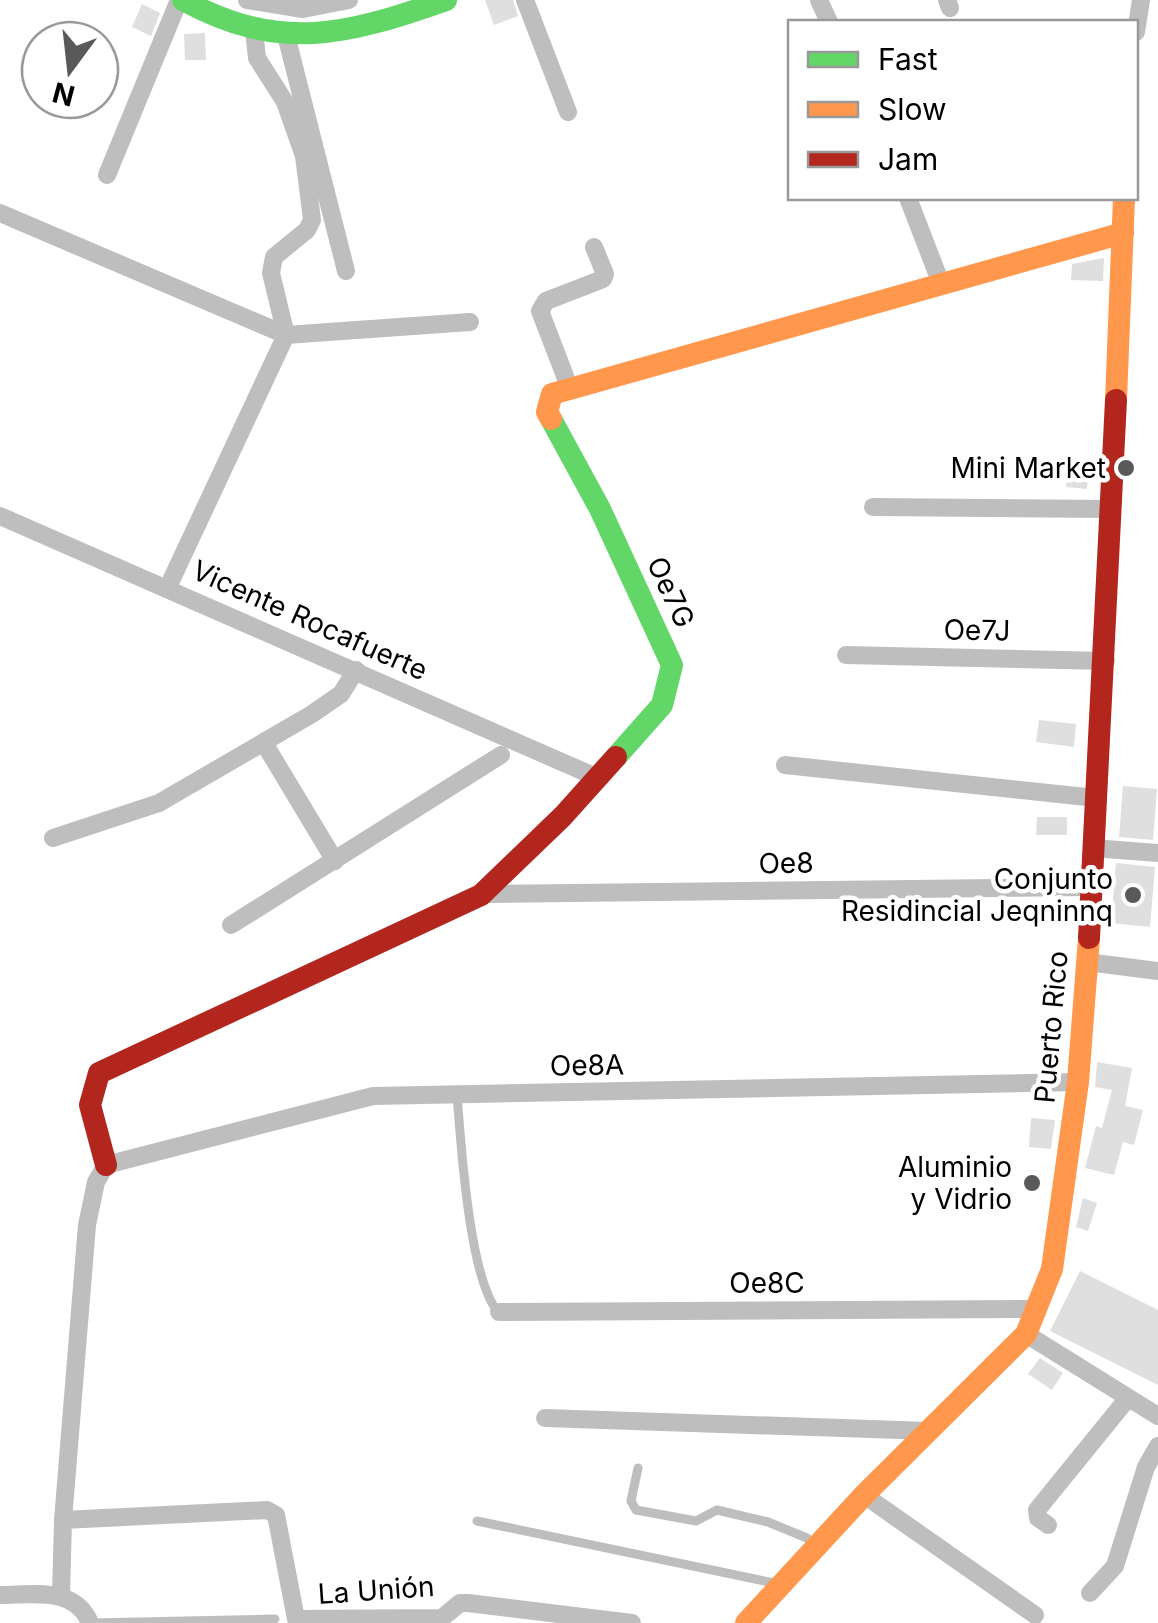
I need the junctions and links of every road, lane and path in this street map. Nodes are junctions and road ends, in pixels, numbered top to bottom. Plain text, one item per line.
1 (181, 0) edge
2 (247, 0) edge
3 (349, 0) edge
4 (446, 0) edge
5 (526, 0) edge
6 (254, 31) junction
7 (287, 39) junction
8 (568, 112) dead end
9 (107, 176) dead end
10 (909, 200) edge
11 (1124, 200) edge
12 (0, 214) edge
13 (1123, 234) junction
14 (594, 247) dead end
15 (346, 271) dead end
16 (940, 281) junction
17 (470, 322) dead end
18 (286, 335) junction
19 (570, 389) junction
20 (873, 506) dead end
21 (1110, 509) junction
22 (0, 516) edge
23 (168, 587) junction
24 (846, 655) dead end
25 (1106, 661) junction
26 (356, 670) junction
27 (264, 743) junction
28 (501, 756) dead end
29 (785, 765) dead end
30 (596, 777) junction
31 (1096, 798) junction
32 (53, 838) dead end
33 (1093, 848) junction
34 (1158, 853) edge
35 (335, 861) junction
36 (1092, 887) junction
37 (481, 894) junction
38 (231, 925) dead end
39 (1087, 962) junction
40 (1158, 970) edge
41 (1078, 1082) junction
42 (457, 1095) junction
43 (106, 1165) junction
44 (1035, 1309) junction
45 (499, 1312) joint
46 (1026, 1334) junction
47 (1128, 1398) junction
48 (1158, 1416) edge
49 (545, 1418) dead end
50 (929, 1430) junction
51 (1158, 1446) edge
52 (638, 1468) dead end
53 (864, 1495) junction
54 (63, 1520) junction
55 (477, 1521) dead end
56 (1048, 1525) dead end
57 (816, 1548) junction
58 (782, 1585) junction
59 (1090, 1594) dead end
60 (0, 1595) edge
61 (60, 1596) junction
62 (1035, 1616) dead end
63 (275, 1619) dead end
64 (91, 1623) edge
65 (632, 1623) edge
66 (746, 1623) edge

1 - 6 street
1 - 9 street
2 - 3 street
4 - 7 street
5 - 8 street
6 - 7 street
6 - 18 street
7 - 15 street
10 - 16 street
11 - 13 street, Puerto Rico
12 - 18 street
13 - 16 street
13 - 21 street, Puerto Rico
14 - 19 street
16 - 19 street
17 - 18 street
18 - 23 street
19 - 30 street, Oe7G
20 - 21 street
21 - 25 street, Puerto Rico
22 - 23 street, Vicente Rocafuerte
23 - 26 street, Vicente Rocafuerte
24 - 25 street, Oe7J
25 - 31 street, Puerto Rico
26 - 27 street
26 - 30 street, Vicente Rocafuerte
27 - 32 street
27 - 35 street
28 - 35 street
29 - 31 street
30 - 37 street, Oe7G
31 - 33 street, Puerto Rico
33 - 34 street
33 - 36 street, Puerto Rico
35 - 38 street
36 - 37 street, Oe8
36 - 39 street, Puerto Rico
37 - 43 street, Oe7G
39 - 40 street
39 - 41 street, Puerto Rico
41 - 42 street, Oe8A
41 - 44 street, Puerto Rico
42 - 43 street, Oe8A
42 - 45 lane
43 - 54 street
44 - 45 street, Oe8C
44 - 46 street, Puerto Rico
46 - 47 street
46 - 50 street, Puerto Rico
47 - 48 street
47 - 56 street
49 - 50 street
50 - 53 street, Puerto Rico
51 - 59 street
52 - 57 lane
53 - 57 street, Puerto Rico
53 - 62 street
54 - 61 street
54 - 65 street, La Unión
55 - 58 lane
57 - 58 street, Puerto Rico
58 - 66 street, Puerto Rico
60 - 61 street
61 - 64 street
63 - 64 lane

